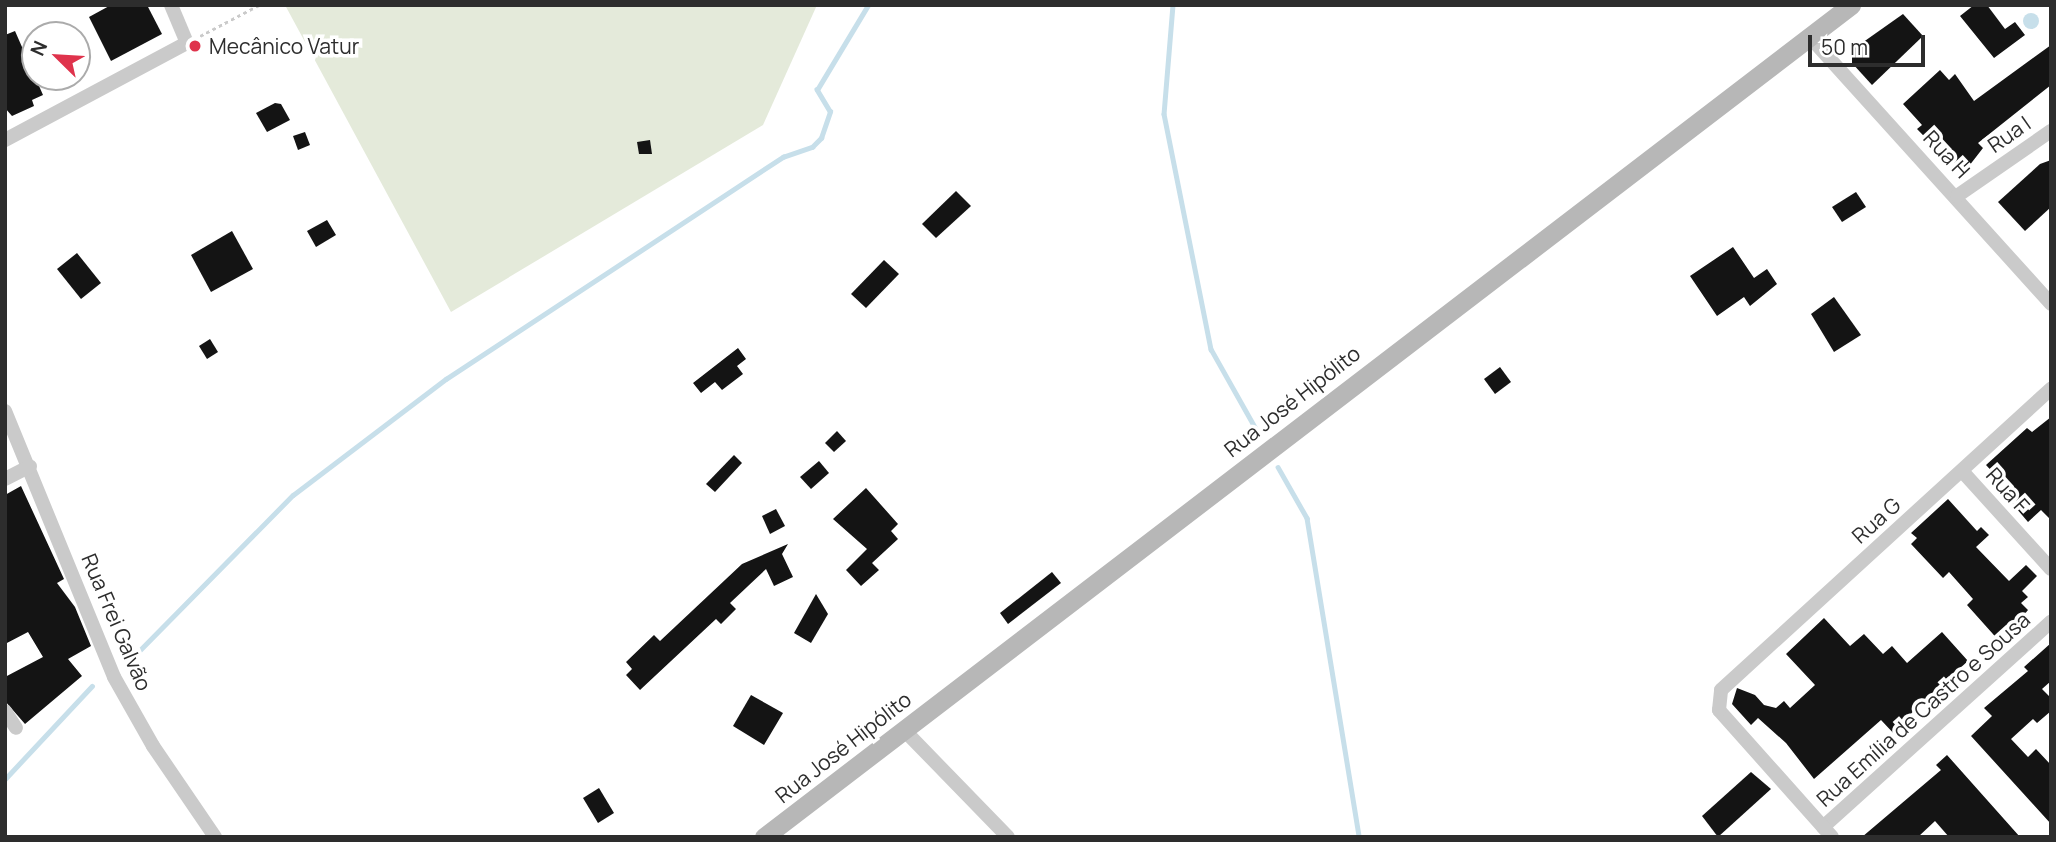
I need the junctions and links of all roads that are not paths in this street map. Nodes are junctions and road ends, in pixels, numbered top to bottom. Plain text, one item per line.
1 (171, 5) edge
2 (1851, 5) edge
3 (1809, 36) junction
4 (2051, 131) edge
5 (5, 140) edge
6 (1957, 196) junction
7 (2051, 304) edge
8 (2051, 389) edge
9 (5, 411) edge
10 (30, 466) junction
11 (1962, 471) junction
12 (5, 479) edge
13 (2051, 569) edge
14 (2051, 622) edge
15 (5, 711) edge
16 (16, 727) dead end
17 (904, 730) junction
18 (1827, 832) edge
19 (215, 837) edge
20 (764, 837) edge
21 (1008, 837) edge

1 - 5 street
2 - 3 street, Rua José Hipólito
3 - 6 street, Rua H
3 - 17 street, Rua José Hipólito
4 - 6 street, Rua I
6 - 7 street, Rua H
8 - 11 street, Rua G
9 - 10 street, Rua Frei Galvão
10 - 12 street
10 - 19 street, Rua Frei Galvão
11 - 13 street, Rua F
11 - 18 street, Rua G
14 - 18 street, Rua Emília de Castro e Sousa
15 - 16 street
17 - 20 street, Rua José Hipólito
17 - 21 street

